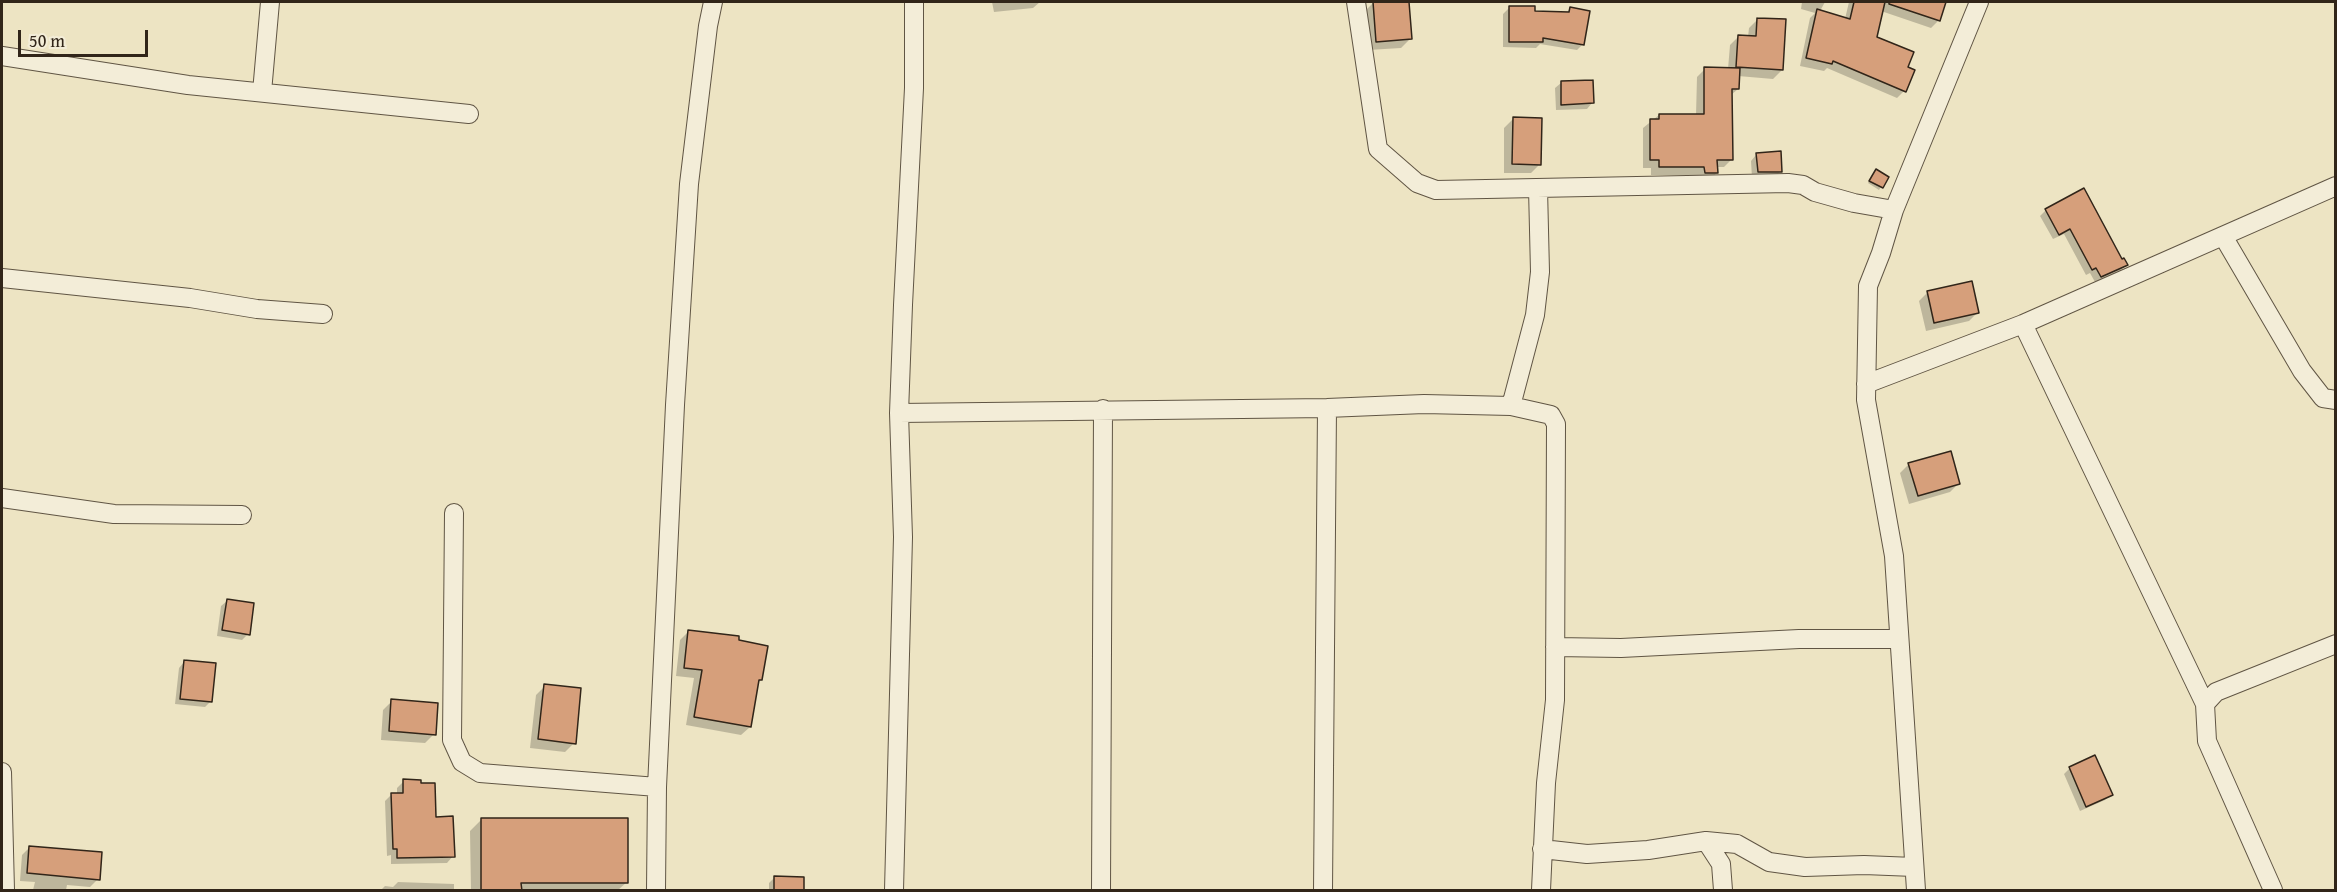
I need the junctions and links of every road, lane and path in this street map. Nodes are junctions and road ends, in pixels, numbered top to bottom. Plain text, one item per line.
1 (270, 2) edge
2 (713, 2) edge
3 (914, 2) edge
4 (1356, 2) edge
5 (1979, 2) edge
6 (2, 56) edge
7 (262, 92) junction
8 (469, 114) dead end
9 (2336, 186) edge
10 (1538, 188) junction
11 (1894, 210) junction
12 (2223, 236) junction
13 (2, 278) edge
14 (324, 314) dead end
15 (2023, 324) junction
16 (1866, 384) junction
17 (2336, 400) edge
18 (1511, 406) junction
19 (1327, 408) junction
20 (1103, 410) junction
21 (899, 413) junction
22 (2, 498) edge
23 (454, 513) dead end
24 (242, 515) dead end
25 (1899, 639) junction
26 (2336, 644) edge
27 (1555, 647) junction
28 (2205, 704) junction
29 (2, 772) edge
30 (657, 788) junction
31 (1706, 841) junction
32 (1542, 849) junction
33 (1914, 867) junction
34 (5, 891) edge
35 (656, 891) edge
36 (894, 891) edge
37 (1101, 891) edge
38 (1323, 891) edge
39 (1540, 891) edge
40 (1723, 891) edge
41 (1916, 891) edge
42 (2272, 891) edge

1 - 7 street
2 - 30 street
3 - 21 street
4 - 10 street
5 - 11 street
6 - 7 street
7 - 8 street
9 - 12 street
10 - 11 street
10 - 18 street
11 - 16 street
12 - 15 street
12 - 17 street
13 - 14 street
15 - 16 street
15 - 28 street
16 - 25 street
18 - 19 street
18 - 27 street
19 - 20 street
19 - 38 street
20 - 21 street
20 - 37 street
21 - 36 street
22 - 24 street
23 - 30 street
25 - 27 street
25 - 33 street
26 - 28 street
27 - 32 street
28 - 42 street
29 - 34 street
30 - 35 street
31 - 32 street
31 - 33 street
31 - 40 street
32 - 39 street
33 - 41 street

